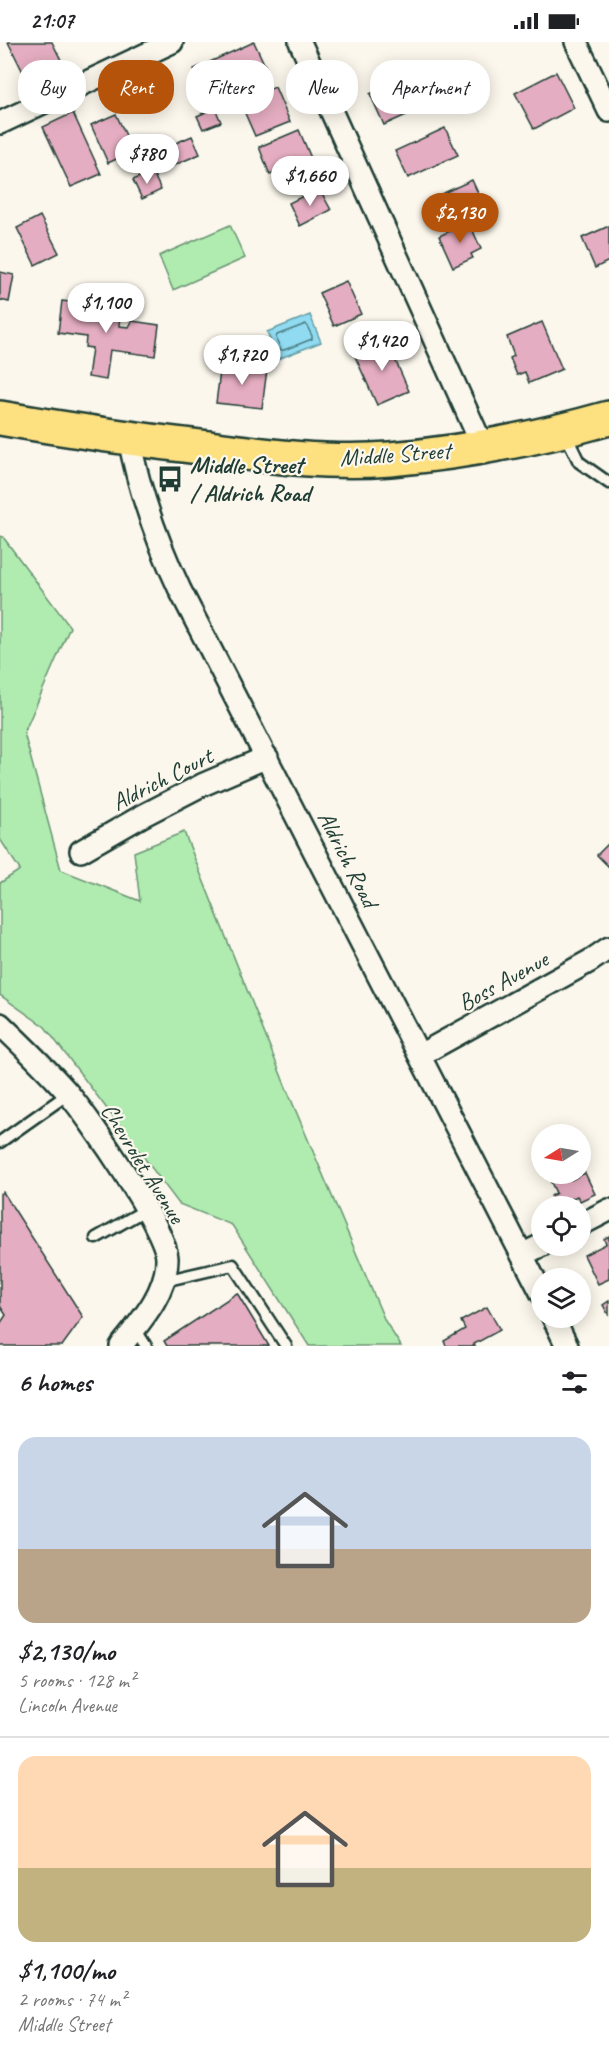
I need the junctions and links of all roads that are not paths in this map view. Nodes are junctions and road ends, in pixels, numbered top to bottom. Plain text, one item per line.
1 (172, 42) edge
2 (300, 42) edge
3 (576, 42) edge
4 (609, 111) edge
5 (0, 123) edge
6 (0, 418) edge
7 (609, 418) edge
8 (564, 430) junction
9 (129, 438) junction
10 (483, 447) junction
11 (609, 483) edge
12 (267, 757) junction
13 (81, 851) dead end
14 (609, 948) edge
15 (0, 1024) edge
16 (420, 1055) junction
17 (68, 1094) junction
18 (0, 1142) edge
19 (147, 1209) junction
20 (609, 1210) edge
21 (591, 1219) edge
22 (96, 1238) dead end
23 (531, 1250) edge
24 (522, 1255) junction
25 (531, 1273) edge
26 (164, 1281) junction
27 (558, 1328) edge
28 (140, 1337) edge
29 (122, 1346) edge
30 (286, 1346) edge
31 (567, 1346) edge

1 - 5 street
2 - 10 street
3 - 4 street
6 - 9 main road, Middle Street
7 - 8 main road, Middle Street
8 - 10 main road, Middle Street
8 - 11 lane
9 - 10 main road, Middle Street
9 - 12 street, Aldrich Road
12 - 13 street, Aldrich Court
12 - 16 street, Aldrich Road
14 - 16 street, Boss Avenue
15 - 17 street, Chevrolet Avenue
16 - 24 street, Aldrich Road
17 - 18 lane
17 - 19 street, Chevrolet Avenue
19 - 22 lane
19 - 26 street, Chevrolet Avenue
20 - 21 street
23 - 24 street
24 - 25 street, Aldrich Road
26 - 28 street, Chevrolet Avenue
26 - 30 lane
27 - 31 street
28 - 29 street, Chevrolet Avenue

